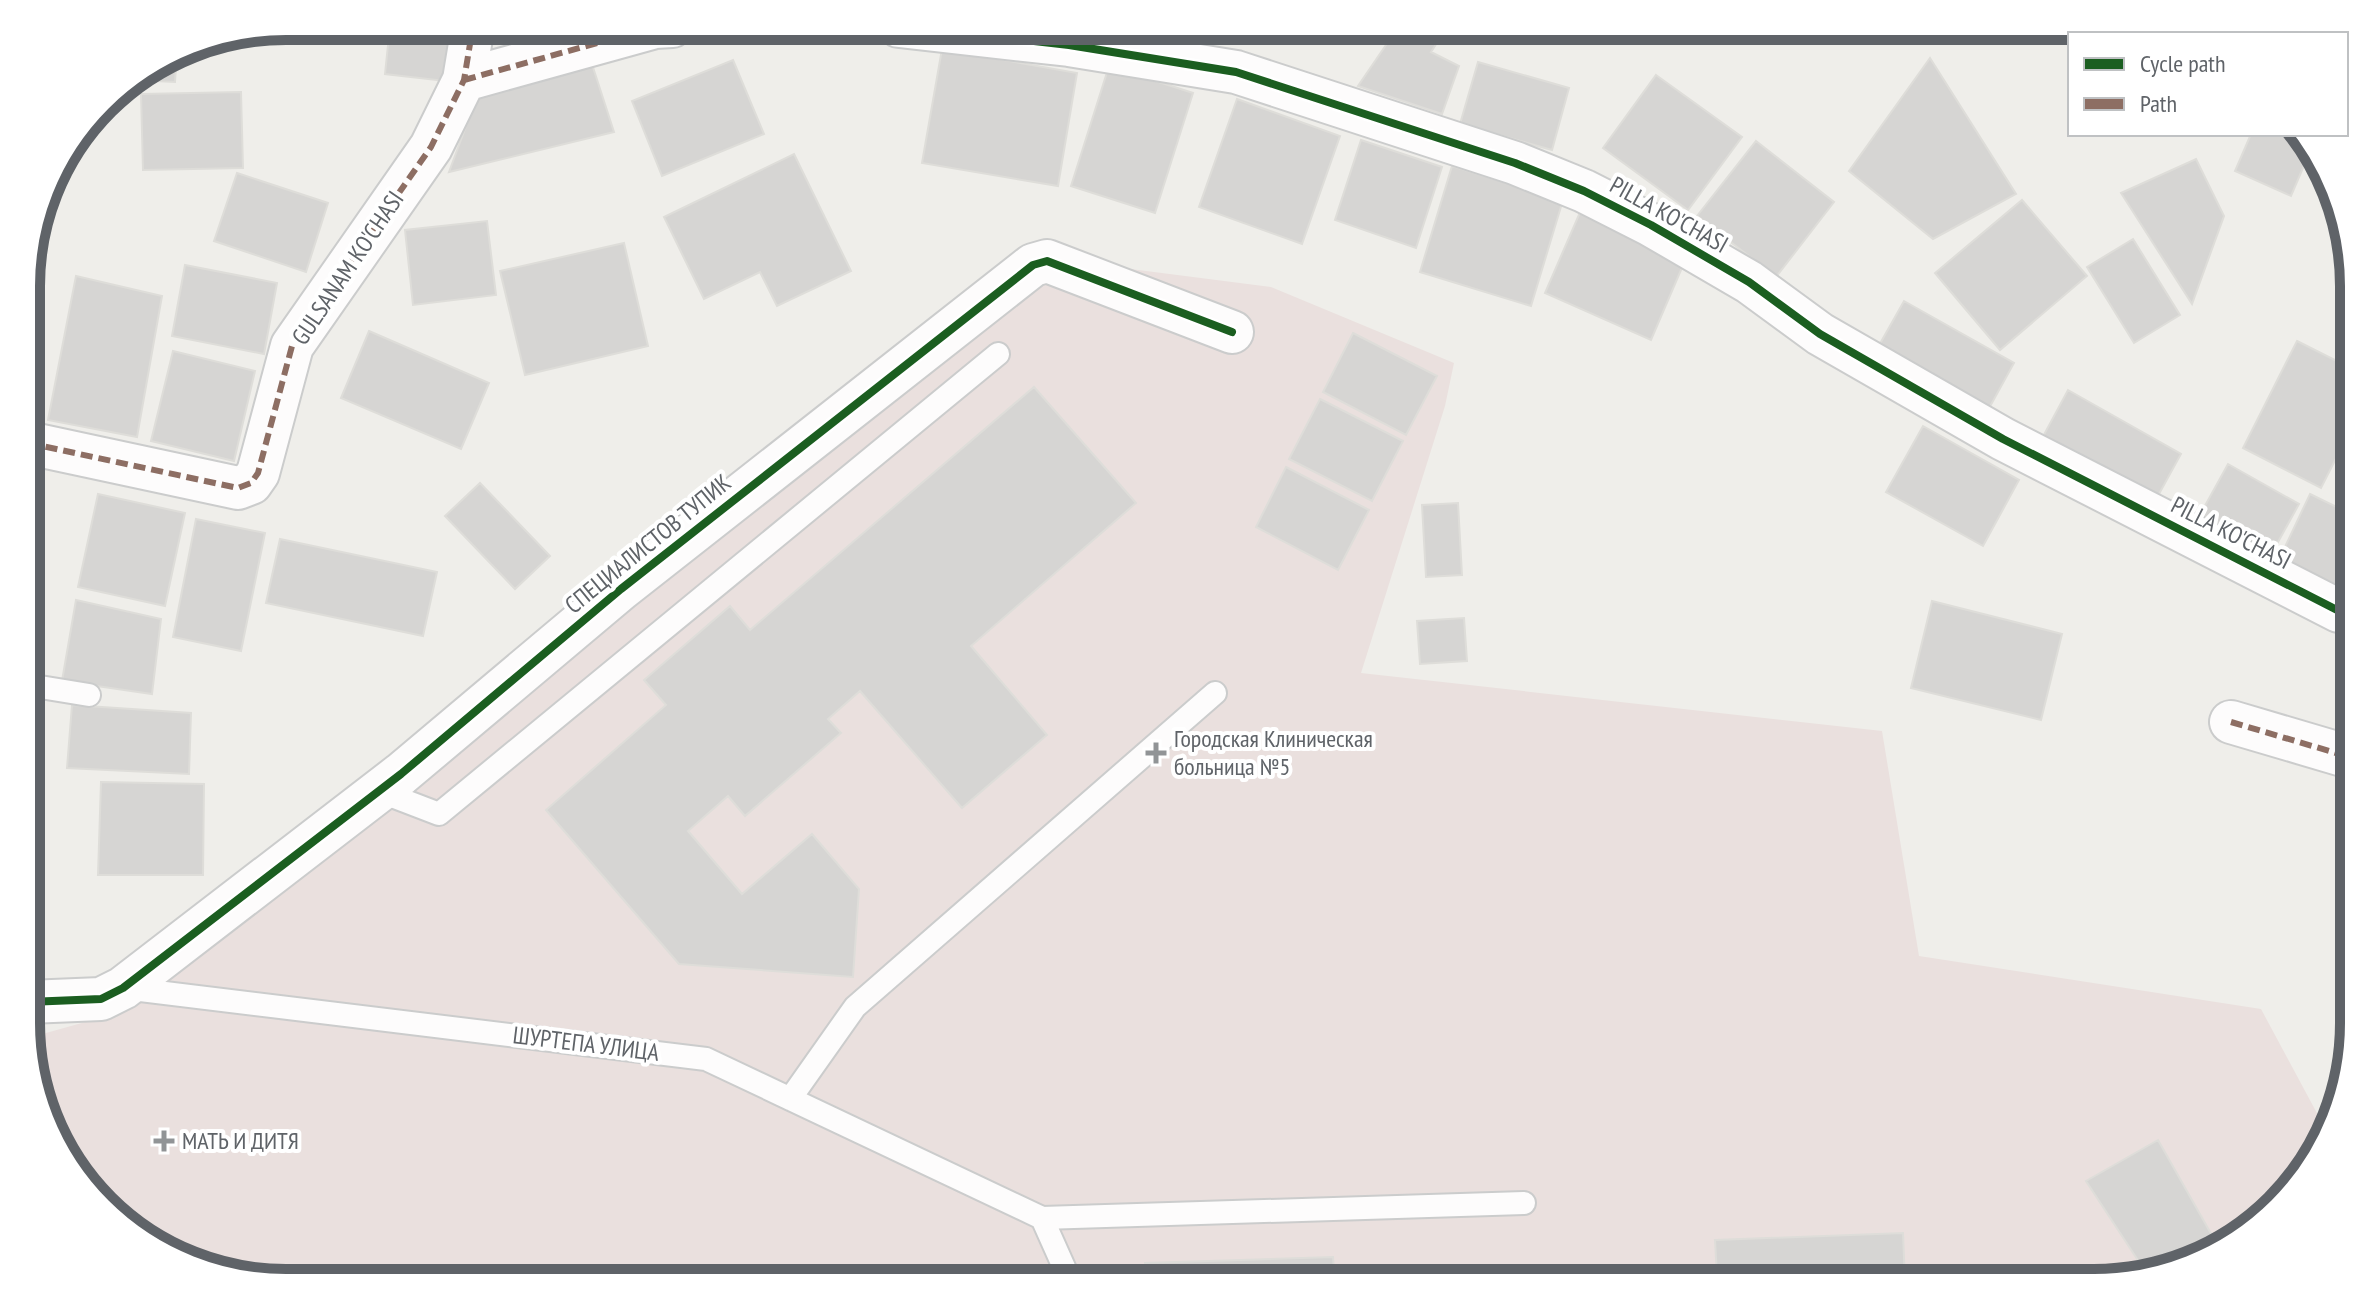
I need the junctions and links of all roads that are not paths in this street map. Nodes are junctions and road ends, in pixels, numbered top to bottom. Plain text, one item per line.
1 (471, 40) edge
2 (608, 40) edge
3 (1024, 40) edge
4 (464, 80) junction
5 (1232, 332) dead end
6 (998, 354) dead end
7 (40, 446) edge
8 (2339, 611) edge
9 (40, 687) edge
10 (1215, 693) dead end
11 (89, 695) dead end
12 (2231, 722) dead end
13 (2339, 754) edge
14 (379, 791) junction
15 (123, 988) junction
16 (40, 1002) edge
17 (790, 1099) junction
18 (1524, 1203) dead end
19 (1042, 1218) junction
20 (1065, 1269) edge

1 - 4 street, GULSANAM KO'CHASI
2 - 4 street
3 - 8 street, PILLA KO'CHASI
4 - 7 street, GULSANAM KO'CHASI
5 - 14 street, СПЕЦИАЛИСТОВ ТУПИК
6 - 14 lane
9 - 11 lane
10 - 17 lane
12 - 13 street
14 - 15 street, СПЕЦИАЛИСТОВ ТУПИК
15 - 16 street, ШУРТЕПА УЛИЦА
15 - 17 lane, ШУРТЕПА УЛИЦА
17 - 19 lane, ШУРТЕПА УЛИЦА
18 - 19 lane
19 - 20 lane

